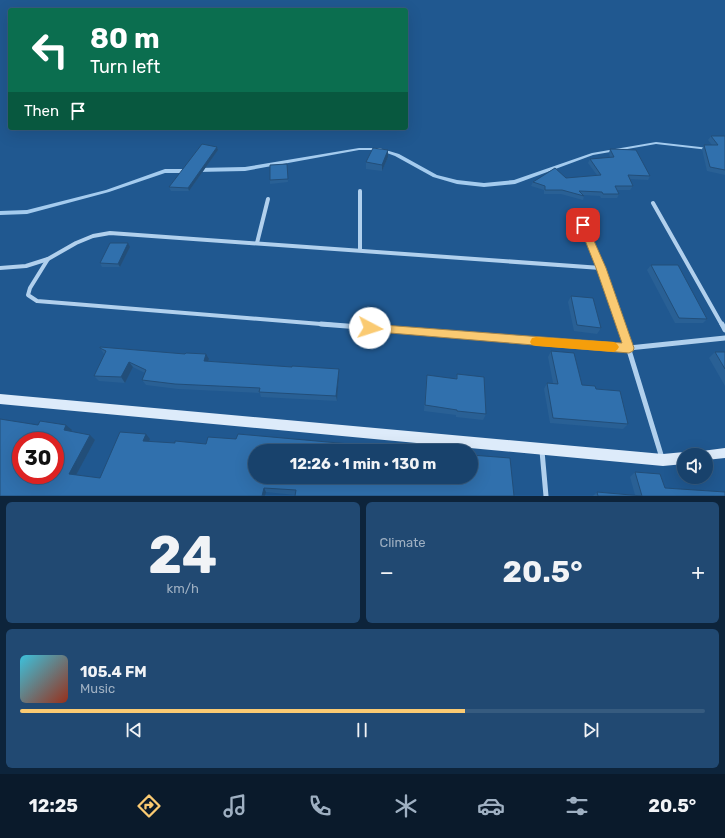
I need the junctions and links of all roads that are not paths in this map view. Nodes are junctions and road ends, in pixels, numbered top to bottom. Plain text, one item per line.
1 (360, 191) dead end
2 (268, 199) dead end
3 (653, 203) dead end
4 (577, 211) dead end
5 (257, 243) junction
6 (360, 250) junction
7 (48, 259) junction
8 (0, 268) edge
9 (601, 268) junction
10 (725, 330) edge
11 (725, 338) edge
12 (629, 348) junction
13 (0, 400) edge
14 (542, 449) junction
15 (725, 453) edge
16 (713, 455) edge
17 (677, 459) edge
18 (663, 460) junction
19 (546, 496) edge

1 - 6 street
2 - 5 street
3 - 10 street
4 - 9 street
5 - 6 street
5 - 7 street
6 - 9 street
7 - 8 street
7 - 12 street
9 - 12 street
11 - 12 street
12 - 18 street
13 - 14 street
14 - 18 street
14 - 19 street
15 - 16 street
17 - 18 street

